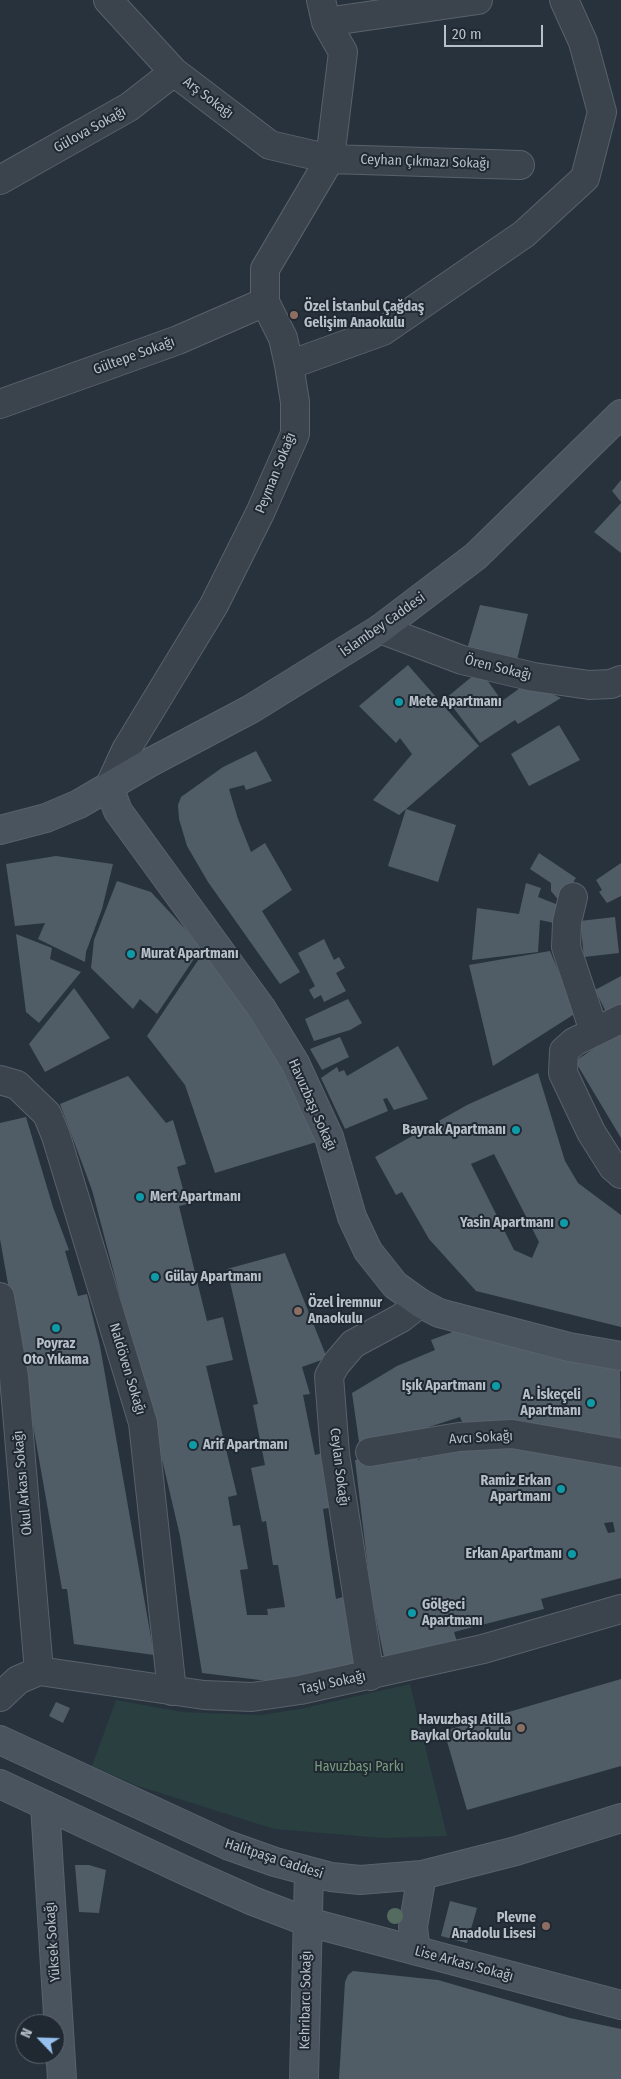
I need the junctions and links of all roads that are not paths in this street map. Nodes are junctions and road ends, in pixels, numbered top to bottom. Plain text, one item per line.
1 (108, 0) edge
2 (478, 0) edge
3 (564, 0) edge
4 (323, 11) edge
5 (174, 72) junction
6 (330, 159) junction
7 (520, 165) dead end
8 (0, 180) edge
9 (265, 302) junction
10 (289, 365) junction
11 (0, 404) edge
12 (621, 414) edge
13 (380, 629) junction
14 (621, 680) edge
15 (109, 787) junction
16 (0, 830) edge
17 (573, 897) dead end
18 (621, 1019) edge
19 (594, 1031) junction
20 (0, 1080) edge
21 (621, 1174) edge
22 (0, 1297) edge
23 (420, 1303) junction
24 (621, 1356) edge
25 (370, 1452) dead end
26 (621, 1453) edge
27 (621, 1609) edge
28 (39, 1671) junction
29 (370, 1676) junction
30 (172, 1691) junction
31 (0, 1697) edge
32 (0, 1740) edge
33 (0, 1784) edge
34 (44, 1805) junction
35 (621, 1818) edge
36 (309, 1872) junction
37 (422, 1875) junction
38 (308, 1922) junction
39 (416, 1952) junction
40 (621, 2005) edge
41 (62, 2079) edge
42 (304, 2079) edge

1 - 5 street, Arş Sokağı
2 - 4 street
3 - 10 street
4 - 6 street, Peyman Sokağı
5 - 6 street, Arş Sokağı
5 - 8 street, Gülova Sokağı
6 - 7 street, Ceyhan Çıkmazı Sokağı
6 - 9 street, Peyman Sokağı
9 - 10 street, Peyman Sokağı
9 - 11 street, Gültepe Sokağı
10 - 15 street, Peyman Sokağı
12 - 13 main road, İslambey Caddesi
13 - 14 street, Ören Sokağı
13 - 15 main road, İslambey Caddesi
15 - 16 main road, İslambey Caddesi
15 - 23 main road, Havuzbaşı Sokağı
17 - 19 street
18 - 19 street
19 - 21 street
20 - 30 street, Naldöven Sokağı
22 - 28 street, Okul Arkası Sokağı
23 - 24 main road, Havuzbaşı Sokağı
23 - 29 street, Ceylan Sokağı
25 - 26 street, Avcı Sokağı
27 - 29 street, Taşlı Sokağı
28 - 30 street, Taşlı Sokağı
28 - 31 street
29 - 30 street, Taşlı Sokağı
32 - 36 main road, Halitpaşa Caddesi
33 - 34 main road
34 - 38 main road
34 - 41 main road, Yüksek Sokağı
35 - 37 main road, Halitpaşa Caddesi
36 - 37 main road, Halitpaşa Caddesi
36 - 38 main road, Kehribarcı Sokağı
37 - 39 main road
38 - 39 main road, Lise Arkası Sokağı
38 - 42 main road, Kehribarcı Sokağı
39 - 40 main road, Lise Arkası Sokağı

